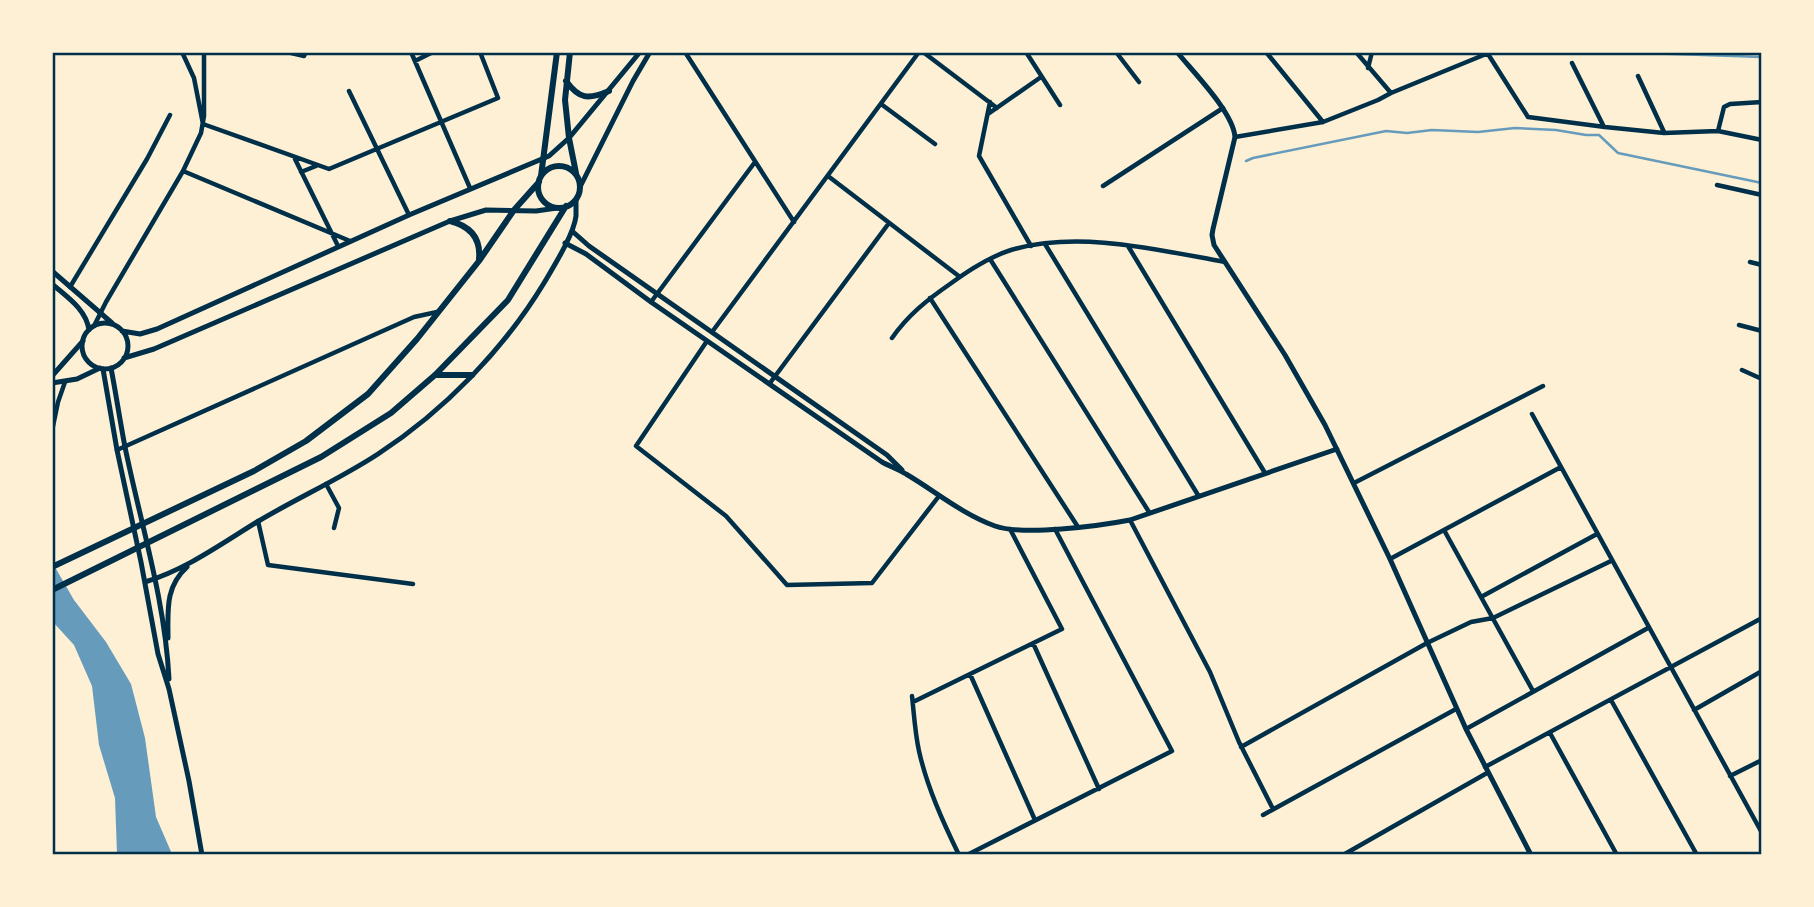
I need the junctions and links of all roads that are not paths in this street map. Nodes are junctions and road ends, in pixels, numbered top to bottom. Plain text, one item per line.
1 (182, 52) edge
2 (204, 52) edge
3 (287, 52) edge
4 (306, 52) edge
5 (411, 52) edge
6 (433, 52) edge
7 (480, 52) edge
8 (557, 52) edge
9 (570, 52) edge
10 (640, 52) edge
11 (650, 52) edge
12 (685, 52) edge
13 (921, 52) edge
14 (1026, 52) edge
15 (1116, 52) edge
16 (1177, 52) edge
17 (1266, 52) edge
18 (1356, 52) edge
19 (1373, 52) edge
20 (1489, 53) edge
21 (415, 61) junction
22 (1572, 64) dead end
23 (1368, 68) junction
24 (1041, 76) junction
25 (1638, 76) dead end
26 (566, 81) junction
27 (1139, 82) dead end
28 (349, 91) dead end
29 (609, 92) junction
30 (1391, 93) junction
31 (990, 102) junction
32 (1762, 102) edge
33 (881, 104) junction
34 (1060, 106) dead end
35 (997, 108) junction
36 (1223, 108) junction
37 (988, 114) junction
38 (170, 115) dead end
39 (441, 121) junction
40 (1323, 122) junction
41 (203, 124) junction
42 (1605, 127) junction
43 (1718, 131) junction
44 (1664, 133) junction
45 (1236, 137) junction
46 (569, 138) junction
47 (1762, 140) edge
48 (935, 144) dead end
49 (376, 149) junction
50 (294, 158) junction
51 (542, 160) junction
52 (755, 161) junction
53 (317, 165) junction
54 (183, 171) junction
55 (301, 172) junction
56 (576, 175) junction
57 (828, 176) junction
58 (540, 180) junction
59 (1717, 185) dead end
60 (1103, 186) dead end
61 (580, 187) junction
62 (470, 188) junction
63 (1762, 195) edge
64 (576, 200) junction
65 (566, 206) junction
66 (557, 208) junction
67 (514, 210) junction
68 (409, 215) junction
69 (450, 221) junction
70 (794, 222) junction
71 (888, 223) junction
72 (572, 230) junction
73 (330, 232) junction
74 (350, 241) junction
75 (565, 243) junction
76 (1045, 244) junction
77 (1127, 245) junction
78 (338, 246) junction
79 (1031, 246) junction
80 (990, 259) junction
81 (479, 261) junction
82 (1225, 262) junction
83 (1750, 262) dead end
84 (1762, 265) edge
85 (52, 271) edge
86 (960, 277) junction
87 (52, 284) edge
88 (70, 287) junction
89 (657, 294) junction
90 (930, 298) junction
91 (651, 302) junction
92 (437, 312) junction
93 (100, 313) junction
94 (1739, 325) dead end
95 (92, 328) junction
96 (119, 329) junction
97 (1762, 331) edge
98 (712, 332) junction
99 (891, 338) dead end
100 (708, 340) junction
101 (83, 341) junction
102 (124, 358) junction
103 (111, 368) junction
104 (101, 369) junction
105 (1742, 370) dead end
106 (472, 375) junction
107 (52, 376) edge
108 (435, 376) junction
109 (775, 377) junction
110 (1762, 379) edge
111 (65, 382) junction
112 (52, 383) edge
113 (769, 383) junction
114 (1543, 386) dead end
115 (1532, 414) dead end
116 (52, 431) edge
117 (125, 447) junction
118 (1337, 449) junction
119 (117, 450) junction
120 (1560, 467) junction
121 (1265, 472) junction
122 (904, 473) junction
123 (326, 483) junction
124 (1354, 483) junction
125 (1198, 495) junction
126 (939, 496) junction
127 (1149, 512) junction
128 (1130, 520) junction
129 (258, 522) junction
130 (1078, 527) junction
131 (334, 528) dead end
132 (1055, 528) junction
133 (1010, 529) junction
134 (1444, 530) junction
135 (1597, 534) junction
136 (1390, 559) junction
137 (1611, 561) junction
138 (192, 562) junction
139 (52, 567) edge
140 (155, 579) junction
141 (145, 582) junction
142 (413, 584) dead end
143 (52, 590) edge
144 (1481, 597) junction
145 (1493, 618) junction
146 (1762, 618) edge
147 (1648, 628) junction
148 (1033, 643) junction
149 (1427, 643) junction
150 (167, 652) junction
151 (1670, 668) junction
152 (1762, 671) edge
153 (970, 674) junction
154 (169, 690) junction
155 (1533, 691) junction
156 (1611, 700) junction
157 (1457, 709) junction
158 (1694, 710) junction
159 (1466, 729) junction
160 (1550, 733) junction
161 (1241, 747) junction
162 (1762, 760) edge
163 (1486, 770) junction
164 (1730, 776) junction
165 (1099, 789) junction
166 (1273, 809) junction
167 (1263, 815) dead end
168 (1035, 820) junction
169 (1762, 833) edge
170 (202, 855) edge
171 (959, 855) edge
172 (967, 855) edge
173 (1343, 855) edge
174 (1531, 855) edge
175 (1617, 855) edge
176 (1697, 855) edge

1 - 41 street
2 - 41 street
3 - 4 street
5 - 21 street
6 - 21 street
7 - 39 street
8 - 51 main road
9 - 26 main road
10 - 29 street
11 - 61 street
12 - 52 street
13 - 31 street
13 - 33 street
14 - 24 street
15 - 27 street
16 - 36 street
17 - 40 street
18 - 23 street
19 - 23 street
20 - 30 street
20 - 42 street
21 - 39 street
22 - 42 street
23 - 30 street
24 - 34 street
24 - 35 street
25 - 44 street
26 - 29 main road
26 - 46 main road
28 - 49 street
29 - 46 street
30 - 40 street
31 - 35 street
31 - 37 street
32 - 43 street
33 - 48 street
33 - 57 street
35 - 37 street
36 - 45 street
36 - 60 street
37 - 79 street
38 - 88 street
39 - 49 street
39 - 62 street
40 - 45 street
41 - 50 street
41 - 54 street
42 - 44 street
43 - 44 street
43 - 47 street
45 - 82 street
46 - 51 street
46 - 56 main road
49 - 53 street
49 - 68 street
50 - 53 street
50 - 55 street
51 - 58 main road
51 - 62 street
52 - 70 street
52 - 89 street
53 - 55 street
54 - 73 street
54 - 93 street
55 - 73 street
56 - 58 main road
56 - 61 main road
57 - 70 street
57 - 71 street
58 - 66 main road
58 - 67 main road
59 - 63 street
61 - 64 main road
62 - 68 street
64 - 65 main road
64 - 72 street
65 - 66 main road
65 - 108 main road
66 - 67 street
67 - 69 street
67 - 81 main road
68 - 74 street
69 - 81 main road
69 - 102 street
70 - 98 street
71 - 86 street
71 - 109 street
72 - 75 street
72 - 89 street
73 - 74 street
73 - 78 street
74 - 78 street
75 - 91 street
75 - 106 street
76 - 77 street
76 - 79 street
76 - 125 street
77 - 82 street
77 - 121 street
78 - 96 street
79 - 80 street
80 - 86 street
80 - 127 street
81 - 92 main road
82 - 118 street
83 - 84 street
85 - 88 street
86 - 90 street
87 - 95 street
88 - 93 street
89 - 91 street
89 - 98 street
90 - 99 street
90 - 130 street
91 - 100 street
92 - 117 street
92 - 139 main road
93 - 95 street
93 - 96 street
94 - 97 street
95 - 96 street
95 - 101 street
96 - 102 street
98 - 109 street
100 - 113 street
100 - 126 street
101 - 104 street
101 - 107 street
102 - 103 street
103 - 104 street
103 - 117 street
104 - 111 street
104 - 119 street
105 - 110 street
106 - 108 main road
106 - 123 street
108 - 143 main road
109 - 113 street
109 - 122 street
111 - 112 street
111 - 116 street
113 - 122 street
114 - 124 street
115 - 120 street
117 - 119 street
117 - 140 street
118 - 121 street
118 - 124 street
119 - 141 street
120 - 134 street
120 - 135 street
121 - 125 street
122 - 126 street
123 - 129 street
123 - 131 street
124 - 136 street
125 - 127 street
126 - 133 street
127 - 128 street
128 - 130 street
128 - 161 street
129 - 138 street
129 - 142 street
130 - 132 street
132 - 133 street
132 - 165 street
133 - 148 street
134 - 136 street
134 - 144 street
135 - 137 street
135 - 144 street
136 - 149 street
137 - 145 street
137 - 147 street
138 - 140 street
138 - 150 street
140 - 141 street
140 - 150 street
141 - 154 street
144 - 145 street
145 - 149 street
145 - 155 street
146 - 151 street
147 - 151 street
147 - 155 street
148 - 153 street
148 - 165 street
149 - 157 street
149 - 161 street
150 - 154 street
151 - 156 street
151 - 158 street
152 - 158 street
153 - 168 street
153 - 171 street
154 - 170 street
155 - 159 street
156 - 160 street
156 - 176 street
157 - 159 street
157 - 166 street
158 - 164 street
159 - 163 street
160 - 163 street
160 - 175 street
161 - 166 street
162 - 164 street
163 - 173 street
163 - 174 street
164 - 169 street
165 - 168 street
166 - 167 street
168 - 172 street

